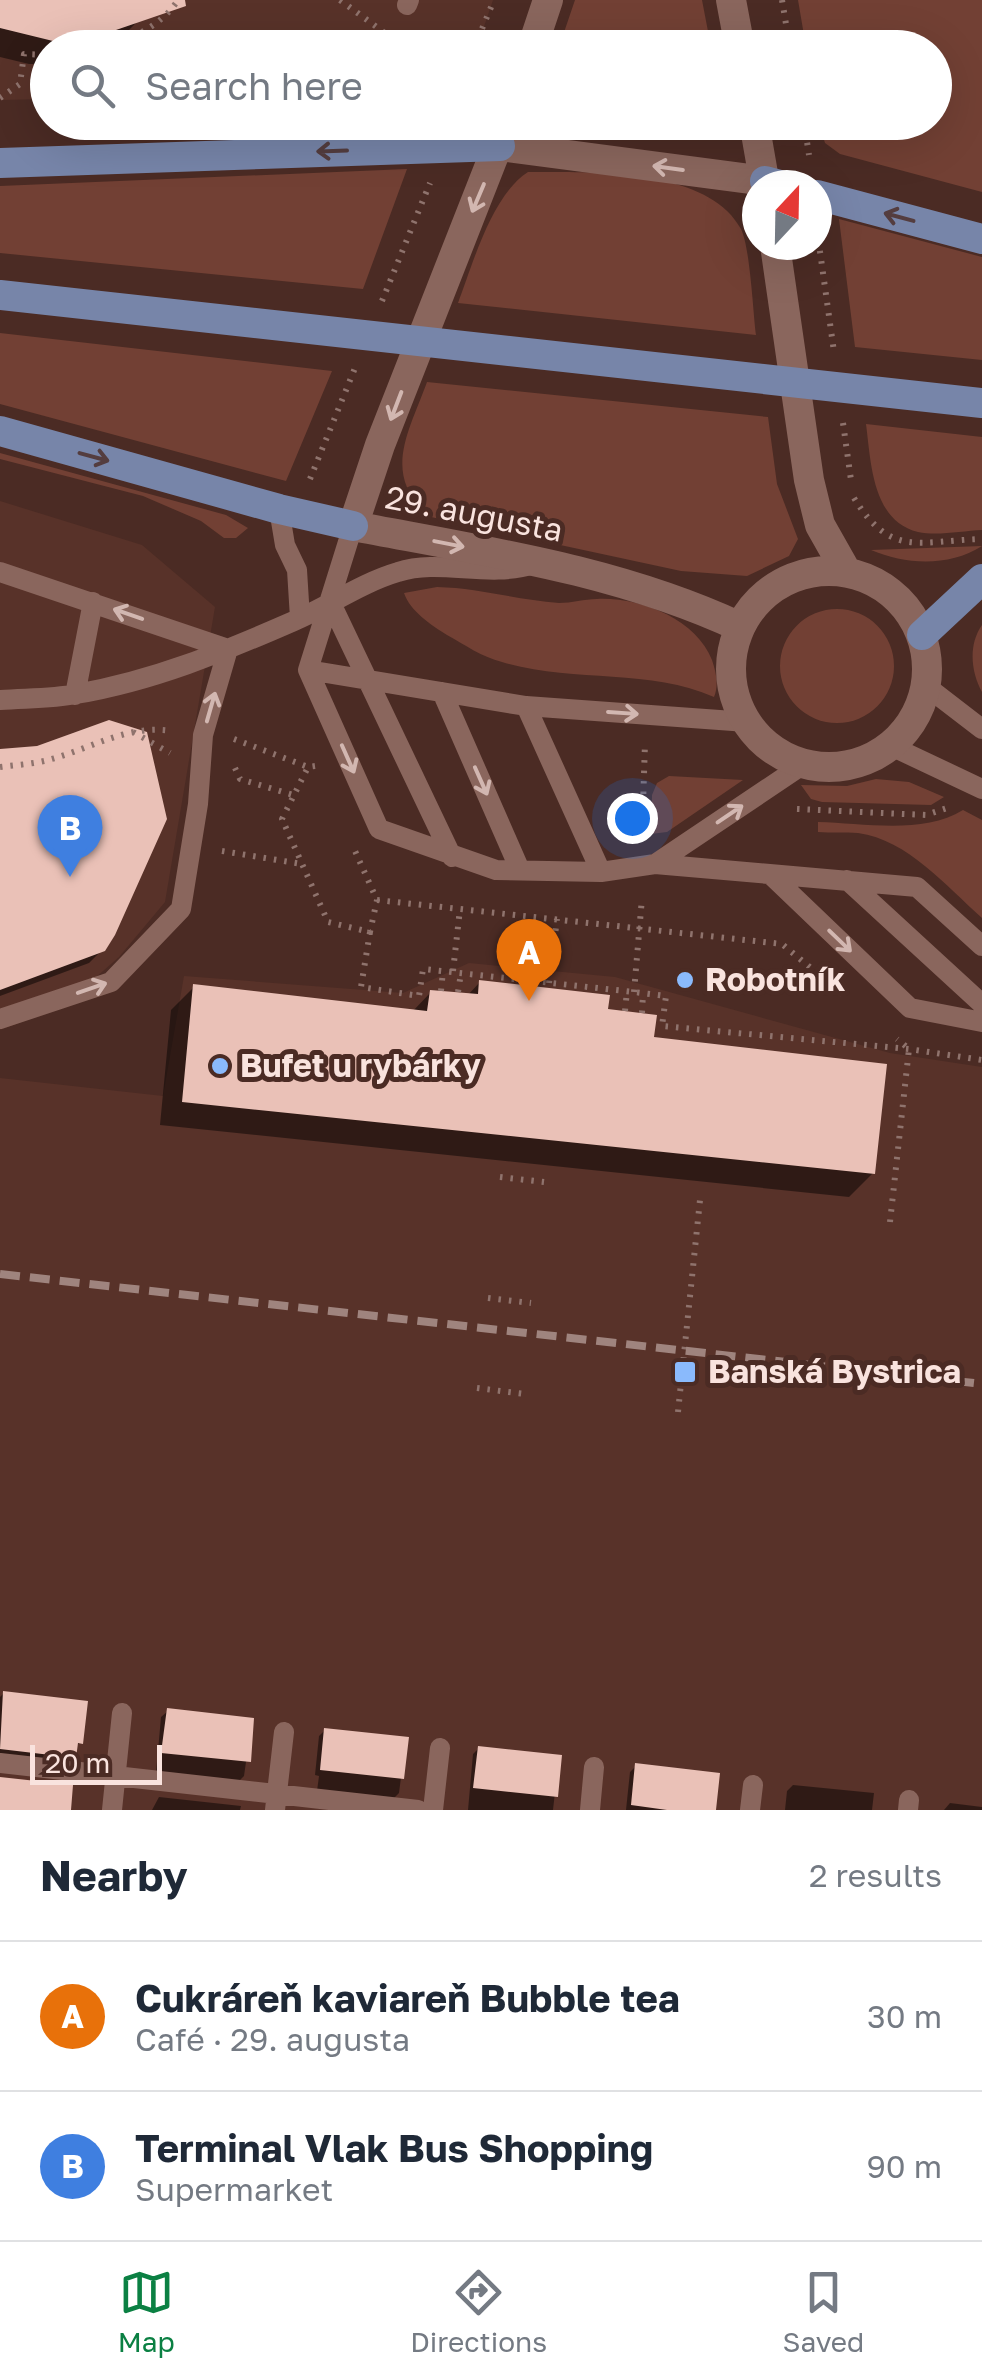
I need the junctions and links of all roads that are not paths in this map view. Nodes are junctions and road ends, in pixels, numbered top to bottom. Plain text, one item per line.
1 (548, 0) edge
2 (731, 0) edge
3 (538, 30) edge
4 (737, 30) edge
5 (400, 140) edge
6 (502, 140) edge
7 (536, 140) edge
8 (759, 140) edge
9 (0, 163) edge
10 (766, 170) edge
11 (742, 179) edge
12 (832, 199) edge
13 (982, 239) edge
14 (777, 260) edge
15 (0, 294) edge
16 (982, 402) edge
17 (0, 431) edge
18 (280, 509) junction
19 (353, 526) junction
20 (540, 562) junction
21 (846, 571) junction
22 (0, 572) edge
23 (982, 579) edge
24 (330, 601) junction
25 (93, 602) junction
26 (300, 618) junction
27 (740, 627) junction
28 (922, 635) junction
29 (228, 650) junction
30 (308, 670) junction
31 (365, 680) junction
32 (926, 686) junction
33 (442, 692) junction
34 (75, 695) junction
35 (0, 700) edge
36 (526, 706) junction
37 (747, 722) junction
38 (982, 729) edge
39 (890, 746) junction
40 (804, 764) junction
41 (982, 789) edge
42 (452, 858) junction
43 (648, 865) junction
44 (520, 870) junction
45 (601, 872) junction
46 (770, 874) junction
47 (847, 880) junction
48 (982, 946) edge
49 (982, 1004) edge
50 (0, 1019) edge
51 (982, 1022) edge
52 (122, 1713) dead end
53 (284, 1732) dead end
54 (440, 1748) dead end
55 (0, 1762) edge
56 (594, 1767) dead end
57 (116, 1776) junction
58 (753, 1784) dead end
59 (276, 1802) edge
60 (112, 1810) edge
61 (418, 1810) edge
62 (434, 1810) edge
63 (590, 1810) edge
64 (750, 1810) edge

1 - 3 street
2 - 4 street
5 -> 9 main road
6 -> 19 street, 29. augusta
11 -> 7 street
8 - 10 street
13 -> 12 main road
14 - 21 street
15 - 16 main road
17 -> 18 main road
18 - 19 main road
18 - 26 lane
19 -> 20 street, 29. augusta
19 - 24 lane
20 - 24 lane
20 - 27 street, 29. augusta
21 - 27 street
21 - 28 street
22 - 25 lane
23 - 28 main road
24 - 26 lane
24 - 30 lane
24 - 31 lane
29 -> 25 lane
25 - 34 lane
26 - 29 lane
27 - 37 street
28 - 32 street
29 - 34 lane
50 -> 29 lane
30 - 31 lane
30 -> 42 lane
31 - 33 lane
31 - 42 lane
32 - 38 lane
32 - 39 street
33 - 36 lane
33 -> 44 lane
34 - 35 lane
36 -> 37 lane
36 - 45 lane
37 - 40 street
39 - 40 street
39 - 41 lane
43 -> 40 lane
42 - 44 lane
43 - 45 lane
43 - 46 lane
44 - 45 lane
46 - 47 lane
46 -> 51 lane
47 - 48 lane
47 - 49 lane
52 - 57 lane
53 - 59 lane
54 - 62 lane
55 - 57 lane
56 - 63 lane
57 - 59 lane
57 - 60 lane
58 - 64 lane
59 - 61 lane

